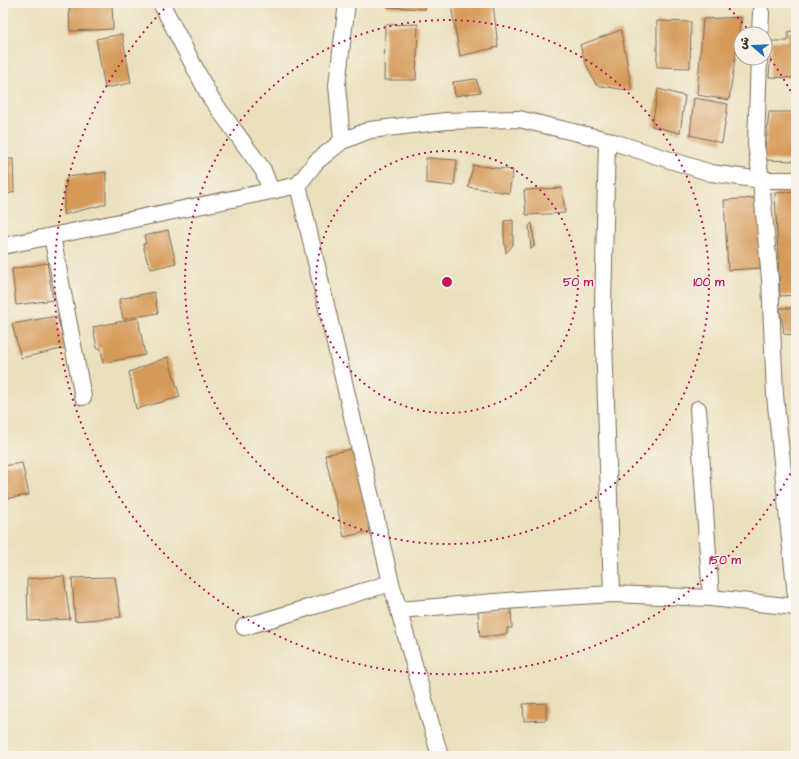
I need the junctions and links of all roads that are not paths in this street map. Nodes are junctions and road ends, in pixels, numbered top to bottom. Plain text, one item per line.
1 (161, 3) edge
2 (347, 3) edge
3 (761, 13) dead end
4 (760, 26) edge
5 (759, 66) edge
6 (607, 140) junction
7 (342, 141) junction
8 (761, 180) junction
9 (796, 180) edge
10 (298, 184) junction
11 (271, 191) junction
12 (52, 236) junction
13 (3, 246) edge
14 (84, 397) dead end
15 (698, 409) dead end
16 (391, 583) junction
17 (612, 594) junction
18 (796, 596) edge
19 (711, 598) junction
20 (796, 607) edge
21 (399, 610) junction
22 (244, 627) dead end
23 (440, 756) edge

1 - 11 street
2 - 7 street
3 - 4 street
5 - 8 street
6 - 7 street
6 - 8 street
6 - 17 street
7 - 10 street
8 - 9 street
8 - 18 street
10 - 11 street
10 - 16 street
11 - 12 street
12 - 13 street
12 - 14 street
15 - 19 street
16 - 21 street
16 - 22 street
17 - 19 street
17 - 21 street
19 - 20 street
21 - 23 street

